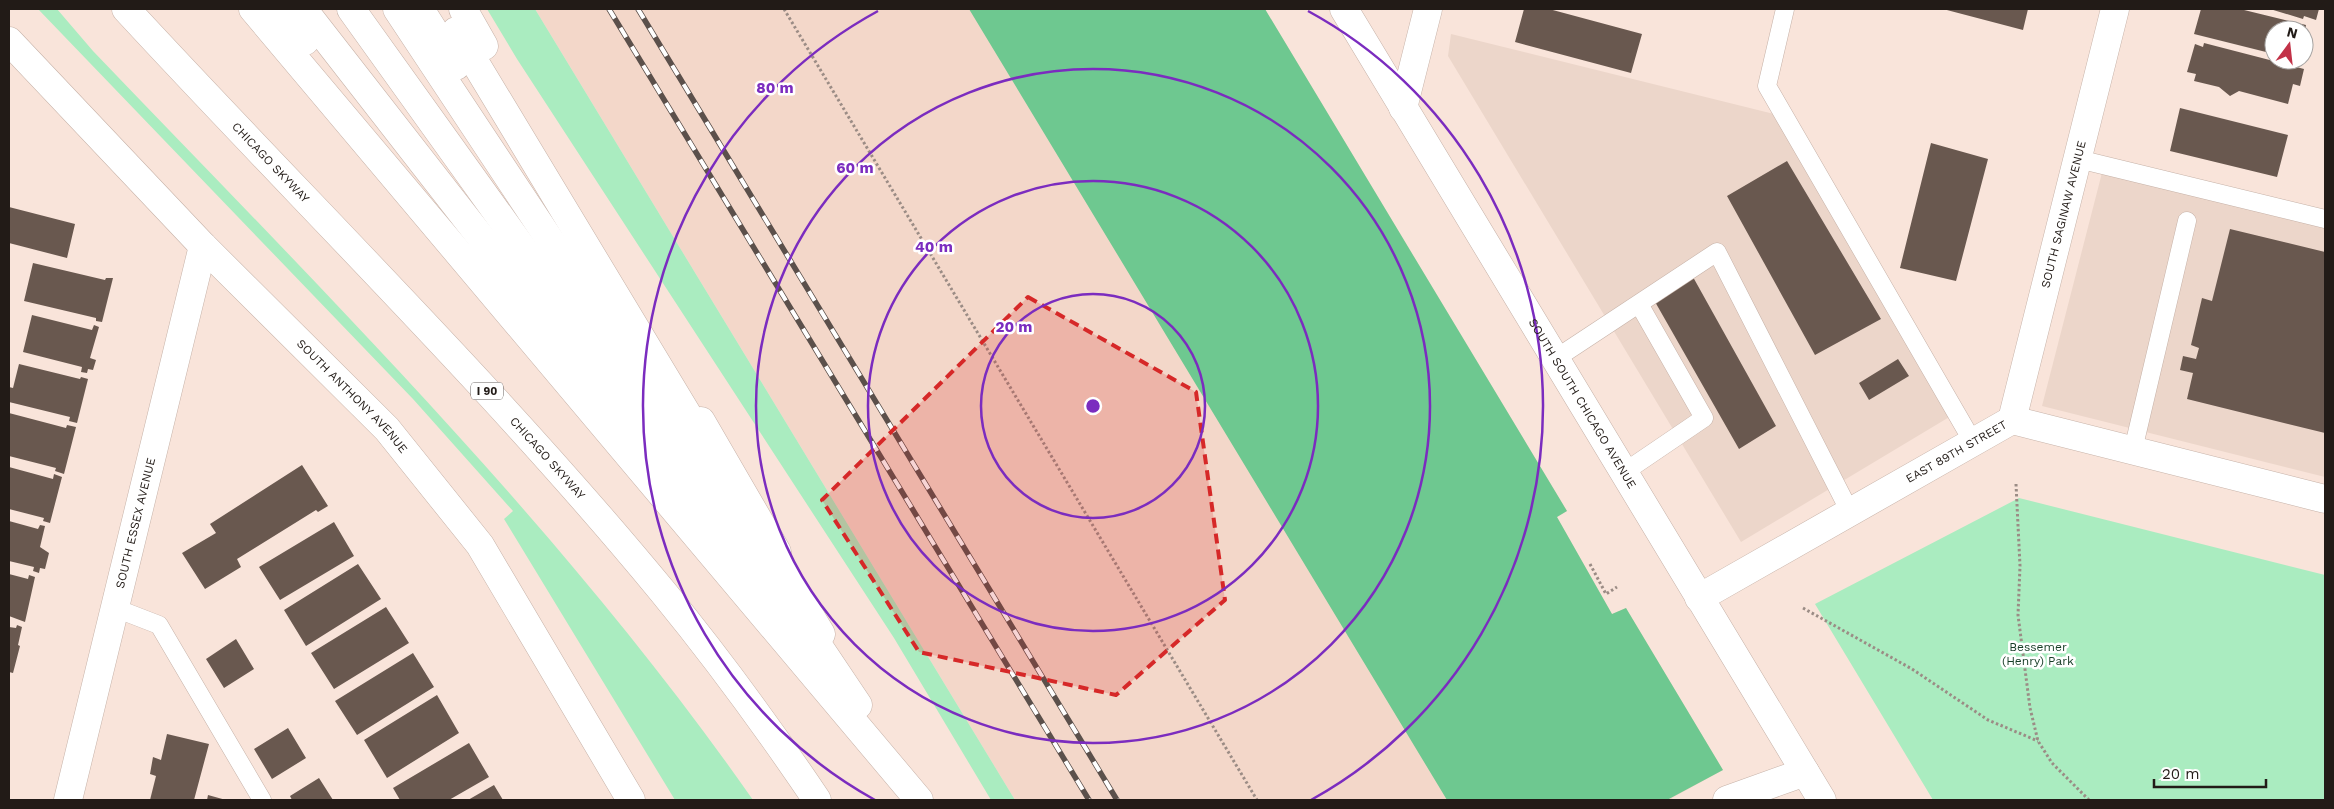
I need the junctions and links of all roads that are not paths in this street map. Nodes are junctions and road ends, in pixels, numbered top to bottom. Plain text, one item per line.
1 (126, 9) edge
2 (253, 9) edge
3 (278, 9) edge
4 (303, 9) edge
5 (327, 9) edge
6 (351, 9) edge
7 (374, 9) edge
8 (397, 9) edge
9 (420, 9) edge
10 (443, 9) edge
11 (463, 9) edge
12 (1344, 9) edge
13 (1428, 9) edge
14 (1785, 9) edge
15 (2115, 9) edge
16 (9, 41) edge
17 (1403, 108) junction
18 (2078, 159) junction
19 (2325, 219) edge
20 (2186, 222) dead end
21 (203, 246) junction
22 (1639, 304) junction
23 (1555, 360) junction
24 (2012, 420) junction
25 (1973, 442) junction
26 (2133, 450) junction
27 (1623, 473) junction
28 (2325, 499) edge
29 (1850, 512) junction
30 (1699, 598) junction
31 (115, 608) junction
32 (1804, 772) junction
33 (68, 800) edge
34 (262, 800) edge
35 (632, 800) edge
36 (817, 800) edge
37 (920, 800) edge
38 (1727, 800) edge
39 (1780, 800) edge
40 (1822, 800) edge

1 - 36 main road, CHICAGO SKYWAY / I 90
2 - 37 main road
3 - 37 main road
4 - 37 main road
5 - 37 main road
6 - 37 main road
7 - 37 main road
8 - 37 main road
9 - 37 main road
10 - 37 main road
11 - 37 main road
12 - 17 main road, SOUTH SOUTH CHICAGO AVENUE
13 - 17 main road
14 - 25 lane
15 - 18 main road, SOUTH SAGINAW AVENUE
16 - 21 main road, SOUTH ANTHONY AVENUE
17 - 23 main road, SOUTH SOUTH CHICAGO AVENUE
18 - 19 lane
18 - 24 main road, SOUTH SAGINAW AVENUE
20 - 26 lane
21 - 31 main road, SOUTH ESSEX AVENUE
21 - 35 main road, SOUTH ANTHONY AVENUE
22 - 23 lane
22 - 27 lane
22 - 29 lane
23 - 27 main road, SOUTH SOUTH CHICAGO AVENUE
24 - 25 main road, EAST 89TH STREET
24 - 26 main road, EAST 89TH STREET
25 - 29 main road, EAST 89TH STREET
26 - 28 main road, EAST 89TH STREET
27 - 30 main road, SOUTH SOUTH CHICAGO AVENUE
29 - 30 main road, EAST 89TH STREET
30 - 32 main road, SOUTH SOUTH CHICAGO AVENUE
31 - 33 main road, SOUTH ESSEX AVENUE
31 - 34 lane
32 - 38 main road
32 - 39 main road
32 - 40 main road, SOUTH SOUTH CHICAGO AVENUE

